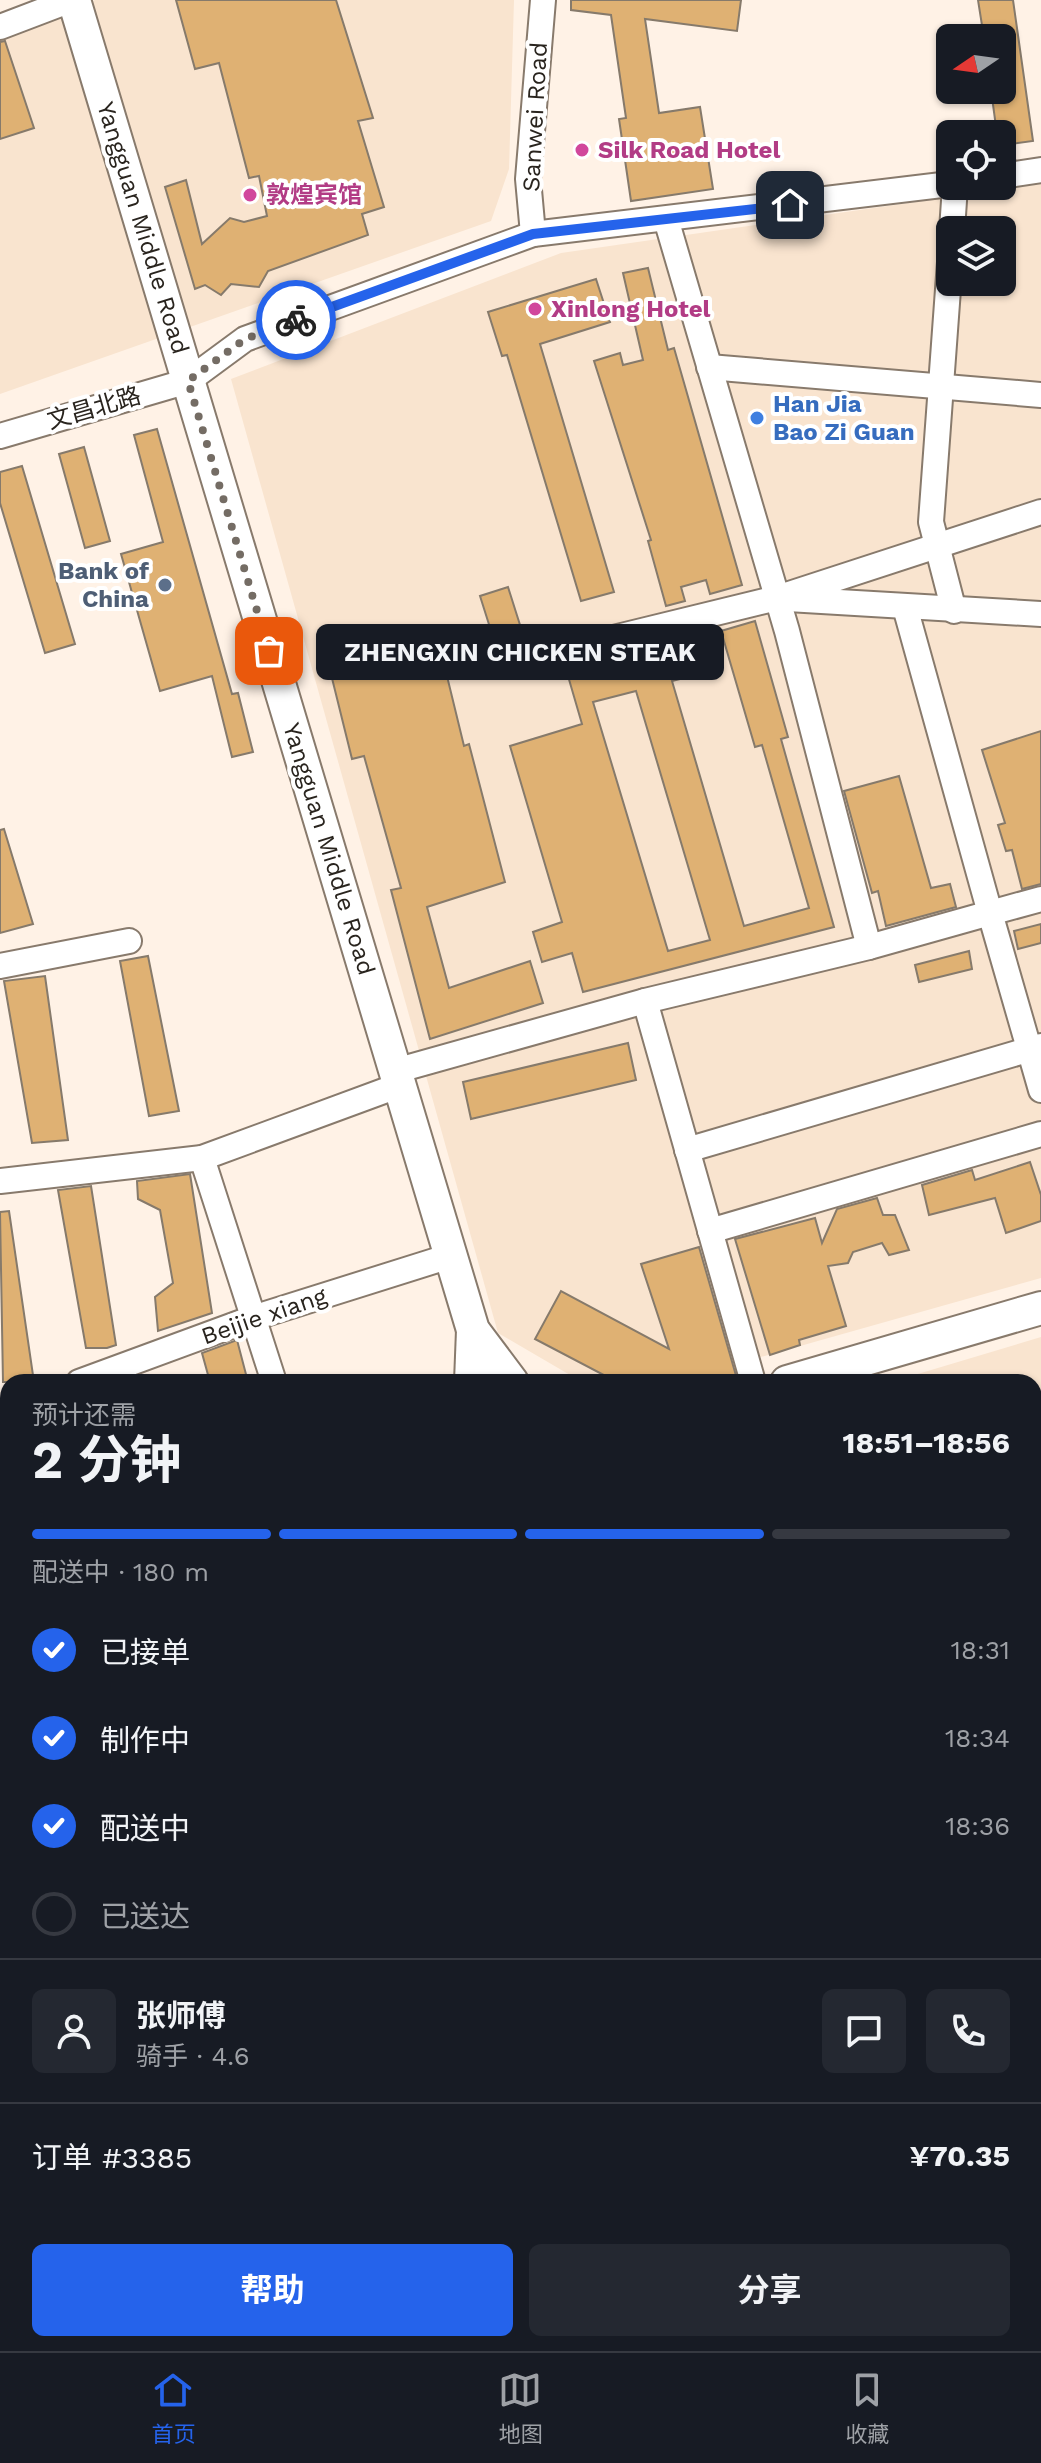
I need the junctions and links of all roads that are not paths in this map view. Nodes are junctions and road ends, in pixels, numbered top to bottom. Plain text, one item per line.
1 (73, 0) edge
2 (543, 0) edge
3 (0, 27) edge
4 (1041, 170) edge
5 (1016, 174) edge
6 (936, 187) edge
7 (666, 219) junction
8 (533, 234) junction
9 (948, 296) edge
10 (709, 367) junction
11 (188, 381) junction
12 (941, 386) junction
13 (1041, 395) edge
14 (0, 436) edge
15 (1041, 512) edge
16 (937, 543) junction
17 (777, 598) junction
18 (905, 607) junction
19 (954, 611) junction
20 (1041, 614) edge
21 (605, 640) dead end
22 (1041, 899) edge
23 (990, 913) junction
24 (129, 941) dead end
25 (869, 947) junction
26 (0, 966) edge
27 (645, 1001) junction
28 (1035, 1047) edge
29 (398, 1078) junction
30 (1041, 1090) edge
31 (1041, 1134) edge
32 (687, 1150) junction
33 (202, 1158) junction
34 (0, 1181) edge
35 (710, 1231) junction
36 (450, 1256) junction
37 (1041, 1308) edge
38 (253, 1318) junction
39 (473, 1330) junction
40 (868, 1370) edge
41 (101, 1374) edge
42 (271, 1374) edge
43 (471, 1374) edge
44 (506, 1374) edge
45 (751, 1374) edge
46 (841, 1374) edge

1 - 3 street
1 - 11 main road, Yangguan Middle Road
2 - 8 street, Sanwei Road
4 - 5 street
6 - 7 street
7 - 8 street
7 - 10 street
8 - 11 street
9 - 12 street
10 - 12 street
10 - 17 street
11 - 14 street, 文昌北路
11 - 29 main road, Yangguan Middle Road
12 - 13 street
12 - 16 street
15 - 16 street
16 - 17 street
16 - 19 street
17 - 18 street
17 - 21 street
17 - 25 street
18 - 19 street
18 - 23 street
19 - 20 street
22 - 23 street
23 - 25 street
23 - 28 street
24 - 26 street
25 - 27 street
27 - 29 street
27 - 32 street
28 - 30 street
28 - 32 street
29 - 33 street
29 - 36 main road, Yangguan Middle Road
31 - 35 street
32 - 35 street
33 - 34 street
33 - 38 street
35 - 45 street
36 - 38 street, Beijie xiang
36 - 39 main road, Yangguan Middle Road
37 - 40 main road
38 - 41 street, Beijie xiang
38 - 42 street
39 - 43 main road
39 - 44 main road
40 - 46 main road

